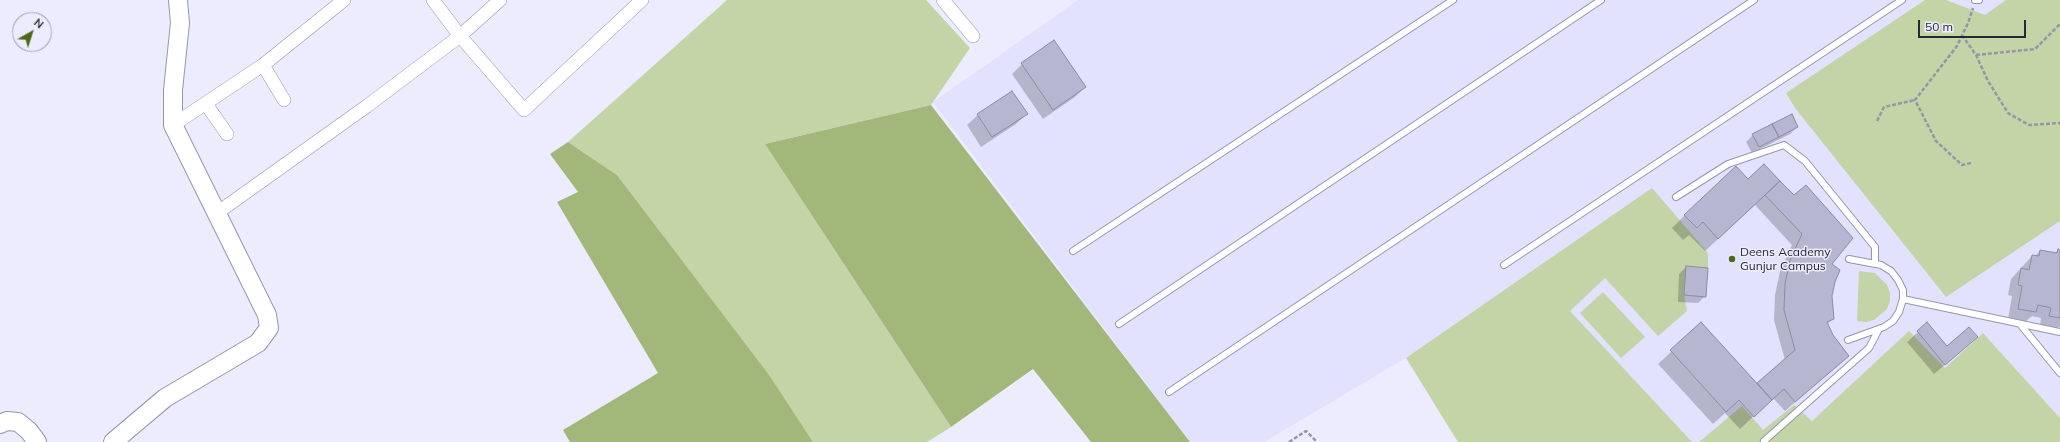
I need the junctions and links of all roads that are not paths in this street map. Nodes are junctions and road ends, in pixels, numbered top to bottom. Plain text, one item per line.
1 (178, 0) edge
2 (344, 0) edge
3 (432, 0) edge
4 (500, 0) edge
5 (642, 0) edge
6 (943, 0) edge
7 (1453, 0) edge
8 (1601, 0) edge
9 (1754, 0) edge
10 (1902, 0) edge
11 (1975, 0) edge
12 (1979, 0) edge
13 (460, 36) junction
14 (973, 36) dead end
15 (264, 65) junction
16 (284, 100) dead end
17 (206, 104) junction
18 (173, 125) junction
19 (228, 134) dead end
20 (1676, 197) dead end
21 (217, 213) junction
22 (1073, 251) dead end
23 (1849, 259) dead end
24 (1875, 264) junction
25 (1504, 265) dead end
26 (1903, 299) junction
27 (1119, 324) dead end
28 (2020, 324) junction
29 (1879, 329) junction
30 (2060, 332) edge
31 (1848, 340) dead end
32 (2060, 373) edge
33 (1169, 392) dead end
34 (0, 424) edge
35 (1764, 441) dead end
36 (37, 442) edge
37 (113, 442) edge

1 - 18 street
2 - 15 street
3 - 13 street
4 - 13 street
5 - 13 street
6 - 14 street
7 - 22 lane
8 - 27 lane
9 - 33 lane
10 - 25 lane
11 - 12 lane
13 - 21 street
15 - 16 street
15 - 17 street
17 - 18 street
17 - 19 street
18 - 21 street
20 - 24 lane
21 - 37 street
23 - 24 lane
24 - 26 lane
26 - 28 lane
26 - 29 lane
28 - 30 lane
28 - 32 lane
29 - 31 lane
29 - 35 lane
34 - 36 street

